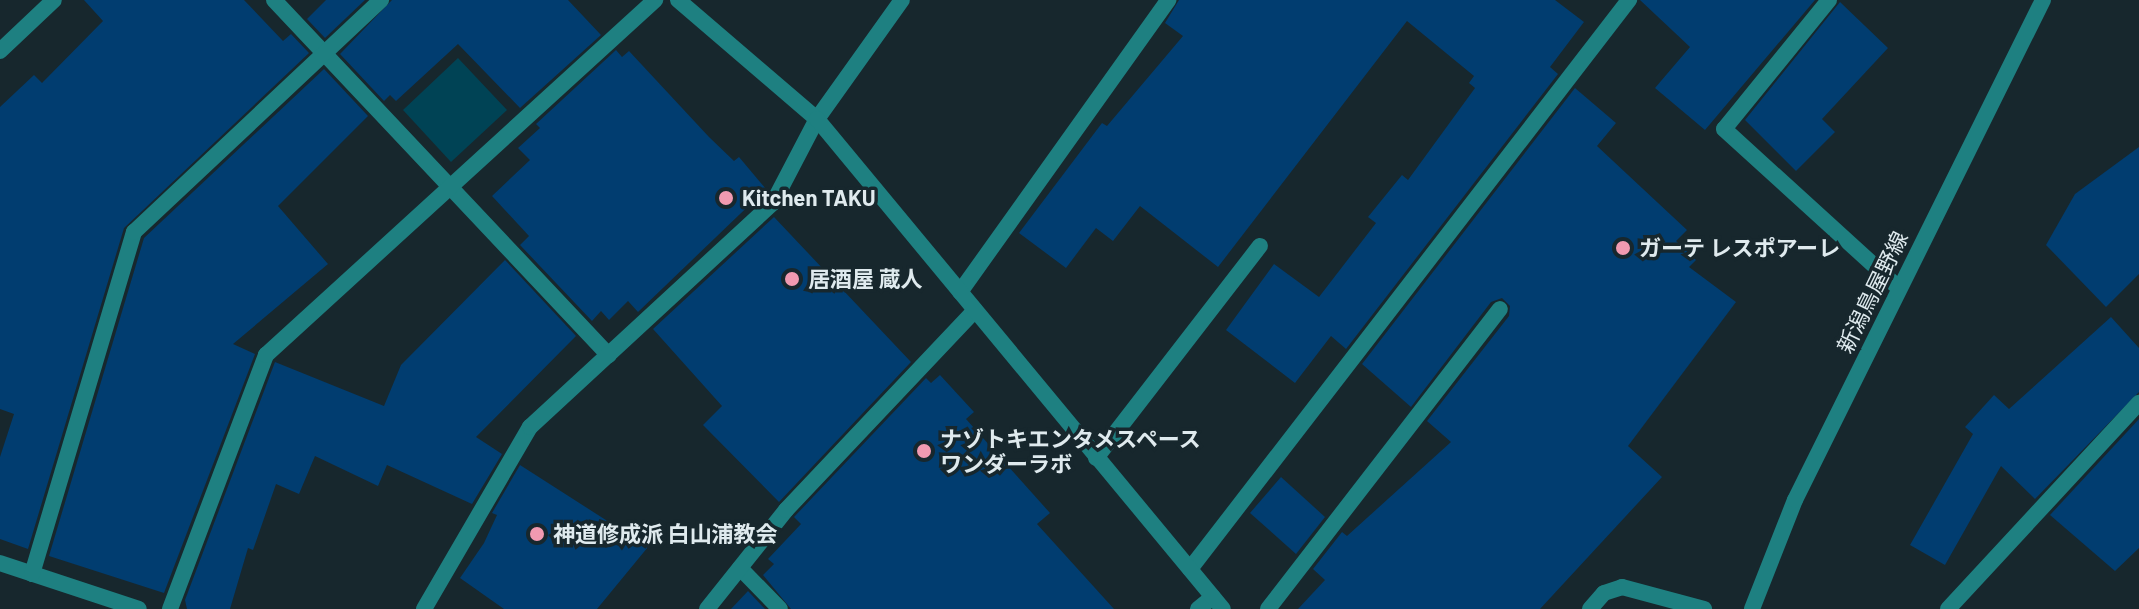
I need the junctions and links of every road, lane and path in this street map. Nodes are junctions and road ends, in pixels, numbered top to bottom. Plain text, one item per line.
1 (54, 0) edge
2 (274, 0) edge
3 (381, 0) edge
4 (655, 0) edge
5 (678, 0) edge
6 (902, 0) edge
7 (1168, 0) edge
8 (1629, 0) edge
9 (1829, 0) edge
10 (2043, 0) edge
11 (0, 51) edge
12 (324, 54) junction
13 (817, 119) junction
14 (450, 187) junction
15 (1260, 246) dead end
16 (1899, 288) junction
17 (960, 292) junction
18 (1500, 309) dead end
19 (975, 310) junction
20 (609, 355) junction
21 (2139, 403) edge
22 (1096, 458) junction
23 (0, 563) edge
24 (740, 568) junction
25 (1190, 569) junction
26 (32, 574) junction
27 (1218, 603) edge
28 (139, 609) edge
29 (170, 609) edge
30 (424, 609) edge
31 (707, 609) edge
32 (780, 609) edge
33 (1198, 609) edge
34 (1268, 609) edge
35 (1590, 609) edge
36 (1704, 609) edge
37 (1752, 609) edge
38 (1948, 609) edge

1 - 11 street
2 - 12 street
3 - 12 street
4 - 14 street
5 - 13 street
6 - 13 street
7 - 17 street
8 - 25 street
9 - 16 street
10 - 16 street, 新潟鳥屋野線
12 - 14 street
12 - 26 street
13 - 17 street
13 - 20 street
14 - 20 street
14 - 29 street
15 - 22 street
16 - 37 street, 新潟鳥屋野線
17 - 19 street
18 - 34 street
19 - 22 street
19 - 24 street
20 - 30 street
21 - 38 street
22 - 25 street
23 - 26 street
24 - 31 street
24 - 32 street
25 - 27 street
26 - 28 street
27 - 33 street
35 - 36 street

